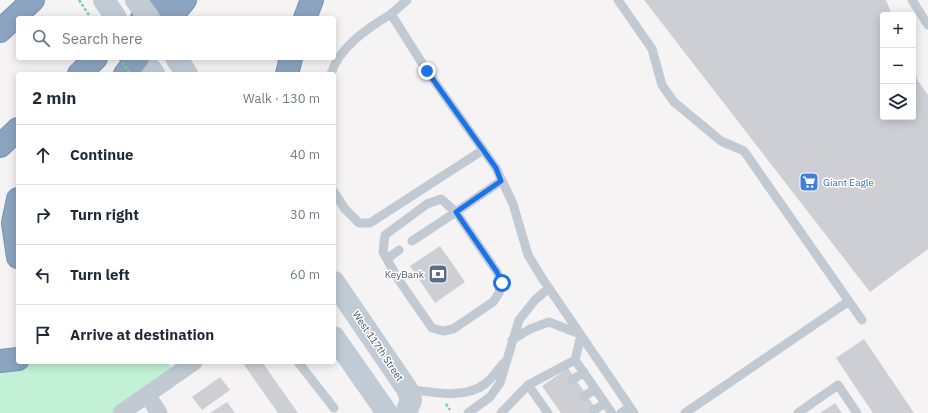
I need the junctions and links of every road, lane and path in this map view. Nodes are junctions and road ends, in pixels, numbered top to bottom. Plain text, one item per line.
1 (34, 0) edge
2 (79, 0) edge
3 (104, 0) edge
4 (136, 0) edge
5 (163, 0) edge
6 (185, 0) edge
7 (312, 0) edge
8 (407, 0) edge
9 (618, 0) edge
10 (912, 0) edge
11 (391, 14) junction
12 (16, 16) edge
13 (16, 16) edge
14 (90, 16) edge
15 (115, 16) edge
16 (144, 16) edge
17 (148, 16) edge
18 (172, 16) edge
19 (306, 16) edge
20 (928, 25) edge
21 (0, 31) edge
22 (94, 60) edge
23 (120, 60) edge
24 (136, 60) edge
25 (144, 60) edge
26 (290, 60) edge
27 (81, 72) edge
28 (127, 72) edge
29 (129, 72) edge
30 (153, 72) edge
31 (288, 72) edge
32 (332, 72) edge
33 (16, 131) edge
34 (0, 146) edge
35 (483, 150) junction
36 (501, 181) junction
37 (336, 195) edge
38 (16, 208) edge
39 (456, 212) junction
40 (412, 242) dead end
41 (16, 243) edge
42 (399, 250) dead end
43 (387, 259) junction
44 (336, 285) edge
45 (549, 288) junction
46 (849, 301) junction
47 (862, 320) dead end
48 (581, 335) junction
49 (336, 340) edge
50 (512, 340) junction
51 (16, 359) edge
52 (575, 360) junction
53 (0, 361) edge
54 (505, 362) junction
55 (191, 364) edge
56 (300, 364) edge
57 (584, 372) junction
58 (572, 380) dead end
59 (528, 385) junction
60 (406, 388) junction
61 (595, 389) junction
62 (147, 395) junction
63 (549, 397) dead end
64 (583, 397) dead end
65 (541, 403) junction
66 (605, 403) junction
67 (334, 408) dead end
68 (632, 410) edge
69 (593, 411) dead end
70 (121, 413) edge
71 (159, 413) edge
72 (387, 413) edge
73 (406, 413) edge
74 (468, 413) edge
75 (501, 413) edge
76 (548, 413) edge
77 (612, 413) edge
78 (621, 413) edge
79 (685, 413) edge
80 (798, 413) edge
81 (857, 413) edge

1 - 12 highway
2 - 14 path
3 - 15 main road
4 - 17 main road, bridge
5 - 16 highway
6 - 18 highway
7 - 19 highway
8 - 11 lane
9 - 46 lane
10 - 20 lane
11 - 32 lane
11 - 35 lane
13 - 21 highway
22 - 27 highway
23 - 29 path, bridge
24 - 28 highway
25 - 30 main road
26 - 31 highway
33 - 34 highway
35 - 36 lane
35 - 37 lane
36 - 39 lane
36 - 45 lane
38 - 41 highway
39 - 40 lane
39 - 43 lane
39 - 43 lane
42 - 43 lane
44 - 60 main road, West 117th Street
45 - 48 lane
45 - 50 lane
46 - 47 lane
46 - 79 lane
48 - 50 lane
48 - 52 lane
48 - 68 lane
49 - 72 main road
50 - 54 lane
51 - 53 highway
52 - 57 lane
52 - 59 lane
54 - 60 lane
54 - 74 lane
55 - 62 street
56 - 67 lane
57 - 58 lane
57 - 61 lane
59 - 65 lane
59 - 75 lane
60 - 73 main road, West 117th Street
61 - 64 lane
61 - 66 lane
62 - 70 street
62 - 71 street
63 - 65 lane
65 - 76 lane
66 - 69 lane
66 - 77 lane
68 - 78 lane
80 - 81 lane

